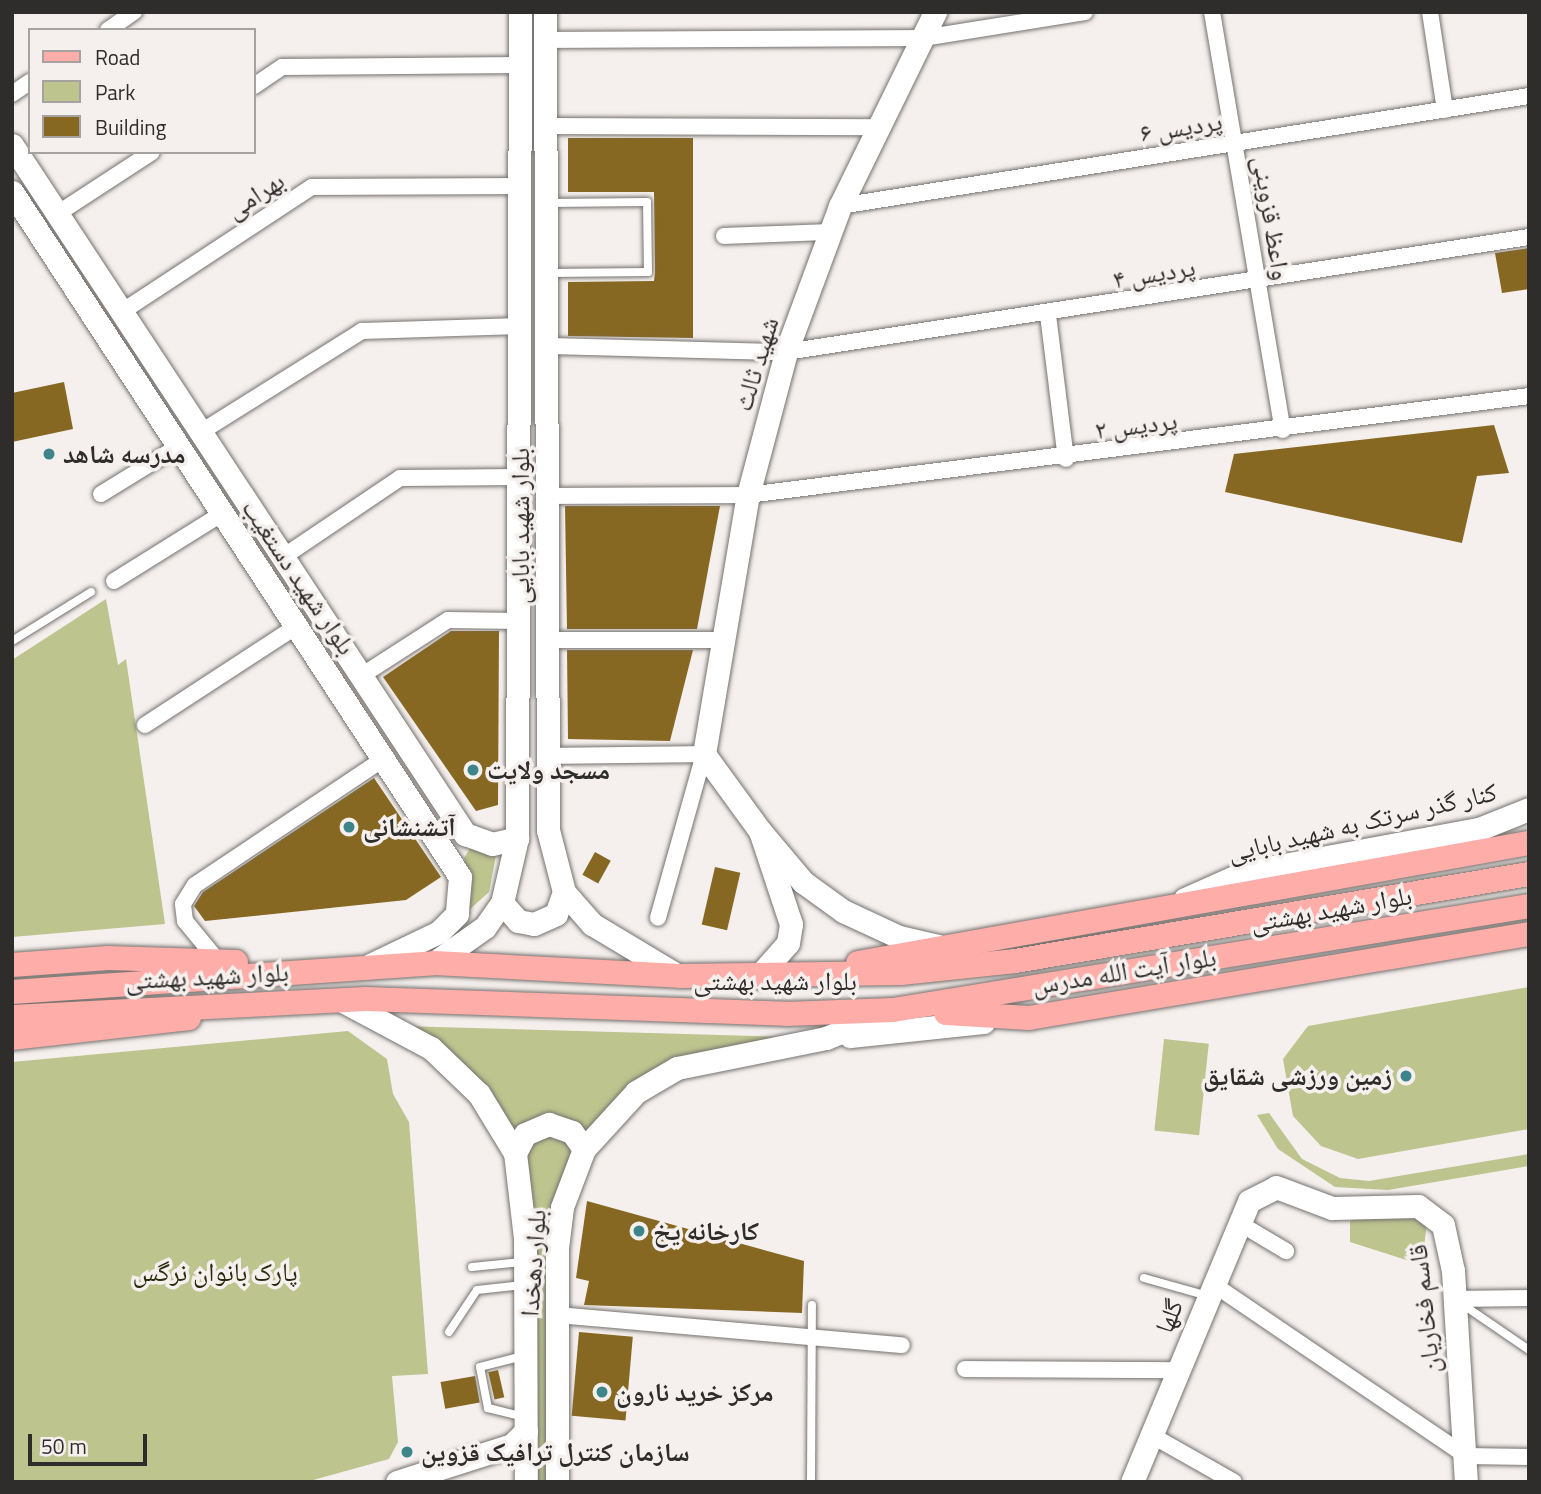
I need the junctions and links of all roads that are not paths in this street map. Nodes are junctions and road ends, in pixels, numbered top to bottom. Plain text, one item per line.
1 (134, 12) edge
2 (520, 12) edge
3 (545, 12) edge
4 (935, 12) edge
5 (1085, 12) edge
6 (1212, 12) edge
7 (1430, 12) edge
8 (111, 28) edge
9 (923, 38) junction
10 (545, 40) junction
11 (520, 65) junction
12 (28, 83) edge
13 (256, 85) edge
14 (12, 94) edge
15 (1529, 96) edge
16 (1445, 110) junction
17 (546, 127) junction
18 (878, 127) junction
19 (1235, 143) junction
20 (12, 145) edge
21 (149, 154) edge
22 (518, 186) junction
23 (12, 192) edge
24 (548, 204) junction
25 (840, 206) junction
26 (57, 214) junction
27 (830, 232) junction
28 (724, 236) dead end
29 (1529, 237) edge
30 (549, 273) junction
31 (1257, 281) junction
32 (123, 311) junction
33 (1048, 315) junction
34 (520, 326) junction
35 (549, 346) junction
36 (786, 352) junction
37 (1529, 396) edge
38 (1283, 430) junction
39 (201, 432) junction
40 (179, 446) junction
41 (1066, 459) junction
42 (521, 477) junction
43 (101, 494) dead end
44 (748, 495) junction
45 (548, 496) junction
46 (223, 513) junction
47 (283, 557) junction
48 (114, 581) dead end
49 (91, 592) dead end
50 (520, 621) junction
51 (297, 626) junction
52 (548, 640) junction
53 (720, 640) junction
54 (12, 641) edge
55 (361, 677) junction
56 (145, 726) dead end
57 (704, 754) junction
58 (548, 756) junction
59 (386, 757) junction
60 (1529, 809) edge
61 (760, 831) junction
62 (465, 834) junction
63 (517, 838) junction
64 (1526, 846) edge
65 (447, 852) junction
66 (1529, 874) edge
67 (564, 892) junction
68 (502, 903) junction
69 (1169, 906) junction
70 (1529, 906) edge
71 (658, 918) dead end
72 (1528, 934) edge
73 (938, 946) junction
74 (435, 963) junction
75 (12, 965) edge
76 (370, 965) junction
77 (217, 969) junction
78 (680, 976) junction
79 (758, 977) junction
80 (786, 978) junction
81 (12, 992) edge
82 (341, 1000) junction
83 (303, 1001) junction
84 (893, 1010) junction
85 (12, 1017) edge
86 (1029, 1018) junction
87 (12, 1038) edge
88 (826, 1038) junction
89 (583, 1149) junction
90 (515, 1153) junction
91 (1276, 1187) joint
92 (1239, 1223) junction
93 (1286, 1251) dead end
94 (526, 1261) junction
95 (472, 1267) dead end
96 (1144, 1278) dead end
97 (526, 1285) junction
98 (1210, 1290) junction
99 (1529, 1298) edge
100 (1455, 1300) junction
101 (813, 1305) dead end
102 (557, 1315) junction
103 (449, 1332) dead end
104 (811, 1338) junction
105 (902, 1345) dead end
106 (1529, 1350) edge
107 (526, 1355) junction
108 (965, 1369) dead end
109 (1178, 1370) junction
110 (526, 1424) junction
111 (1152, 1435) junction
112 (1466, 1456) junction
113 (1529, 1457) edge
114 (447, 1468) junction
115 (526, 1481) edge
116 (397, 1482) edge
117 (556, 1482) edge
118 (811, 1482) edge
119 (1132, 1482) edge
120 (1234, 1482) edge
121 (1466, 1482) edge

1 - 8 street
2 - 11 street, بلوار شهید بابایی
3 - 10 street, بلوار شهید بابایی
4 - 9 street, شهید ثالث
5 - 9 street
6 - 19 street, واعظ قزوینی
7 - 16 street
9 - 10 street
9 - 18 street, شهید ثالث
10 - 17 street, بلوار شهید بابایی
11 - 13 street
11 - 22 street, بلوار شهید بابایی
12 - 14 street
15 - 16 street, پردیس ۶
16 - 19 street, پردیس ۶
17 - 18 street
17 - 24 street, بلوار شهید بابایی
18 - 25 street, شهید ثالث
19 - 25 street, پردیس ۶
19 - 31 street, واعظ قزوینی
20 - 26 street, بلوار شهید دستغیب
21 - 26 street
22 - 32 street, بهرامی
22 - 34 street, بلوار شهید بابایی
23 - 40 street, بلوار شهید دستغیب
24 - 30 street, بلوار شهید بابایی
24 - 30 lane
25 - 27 street, شهید ثالث
26 - 32 street, بلوار شهید دستغیب
27 - 28 street
27 - 36 street, شهید ثالث
29 - 31 street, پردیس ۴
30 - 35 street, بلوار شهید بابایی
31 - 33 street, پردیس ۴
31 - 38 street, واعظ قزوینی
32 - 39 street, بلوار شهید دستغیب
33 - 36 street, پردیس ۴
33 - 41 street
34 - 39 street
34 - 42 street, بلوار شهید بابایی
35 - 36 street, پردیس ۴
35 - 45 street, بلوار شهید بابایی
36 - 44 street, شهید ثالث
37 - 38 street, پردیس ۲
38 - 41 street, پردیس ۲
39 - 40 street
39 - 47 street, بلوار شهید دستغیب
40 - 43 street
40 - 46 street, بلوار شهید دستغیب
41 - 44 street, پردیس ۲
42 - 47 street
42 - 50 street, بلوار شهید بابایی
44 - 45 street, پردیس ۲
44 - 53 street, شهید ثالث
45 - 52 street, بلوار شهید بابایی
46 - 48 street
46 - 51 street, بلوار شهید دستغیب
47 - 55 street, بلوار شهید دستغیب
49 - 54 lane
50 - 55 street
50 - 63 street, بلوار شهید بابایی
51 - 56 street
51 - 59 street, بلوار شهید دستغیب
52 - 53 street
52 - 58 street, بلوار شهید بابایی
53 - 57 street, شهید ثالث
55 - 62 street, بلوار شهید دستغیب
57 - 58 street
57 - 61 street
57 - 71 street, شهید ثالث
58 - 67 street, بلوار شهید بابایی
59 - 65 street, بلوار شهید دستغیب
59 - 77 street
60 - 69 street, کنار گذر سرتک به شهید بابایی
61 - 73 street
61 - 79 street
62 - 63 street
62 - 65 street
63 - 68 street, بلوار شهید بابایی
64 - 69 main road
65 - 76 street, بلوار شهید دستغیب
66 - 80 main road, بلوار شهید بهشتی
67 - 68 street
67 - 78 street, بلوار شهید بابایی
68 - 74 street, بلوار شهید بابایی
69 - 73 main road
70 - 84 main road, بلوار شهید بهشتی
72 - 86 main road, بلوار آیت الله مدرس
73 - 80 main road
74 - 76 main road, بلوار شهید بهشتی
74 - 78 main road, بلوار شهید بهشتی
75 - 77 main road
76 - 77 main road, بلوار شهید بهشتی
77 - 81 main road
78 - 79 main road, بلوار شهید بهشتی
79 - 80 main road, بلوار شهید بهشتی
82 - 83 main road, بلوار شهید بهشتی
82 - 84 main road, بلوار شهید بهشتی
82 - 90 street, بلوار دهخدا
83 - 85 main road, بلوار شهید بهشتی
83 - 87 main road
84 - 86 main road, بلوار آیت الله مدرس
84 - 88 street, بلوار دهخدا
86 - 88 street
88 - 89 street, بلوار دهخدا
89 - 90 street
89 - 102 street, بلوار دهخدا
90 - 94 street, بلوار دهخدا
91 - 92 street, گلها
91 - 100 street, قاسم فخاریان
92 - 93 street
92 - 98 street, گلها
94 - 95 lane
94 - 97 street, بلوار دهخدا
96 - 98 lane
97 - 103 lane
97 - 107 street, بلوار دهخدا
98 - 109 street, گلها
98 - 112 street
99 - 100 street
100 - 106 lane
100 - 112 street, قاسم فخاریان
101 - 104 lane
102 - 104 street
102 - 117 street, بلوار دهخدا
104 - 105 street
104 - 118 lane
107 - 110 street, بلوار دهخدا
107 - 110 lane
108 - 109 street
109 - 111 street, گلها
110 - 114 street
110 - 115 street, بلوار دهخدا
111 - 119 street, گلها
111 - 120 street
112 - 113 street
112 - 121 street, قاسم فخاریان
114 - 115 street
114 - 116 street

